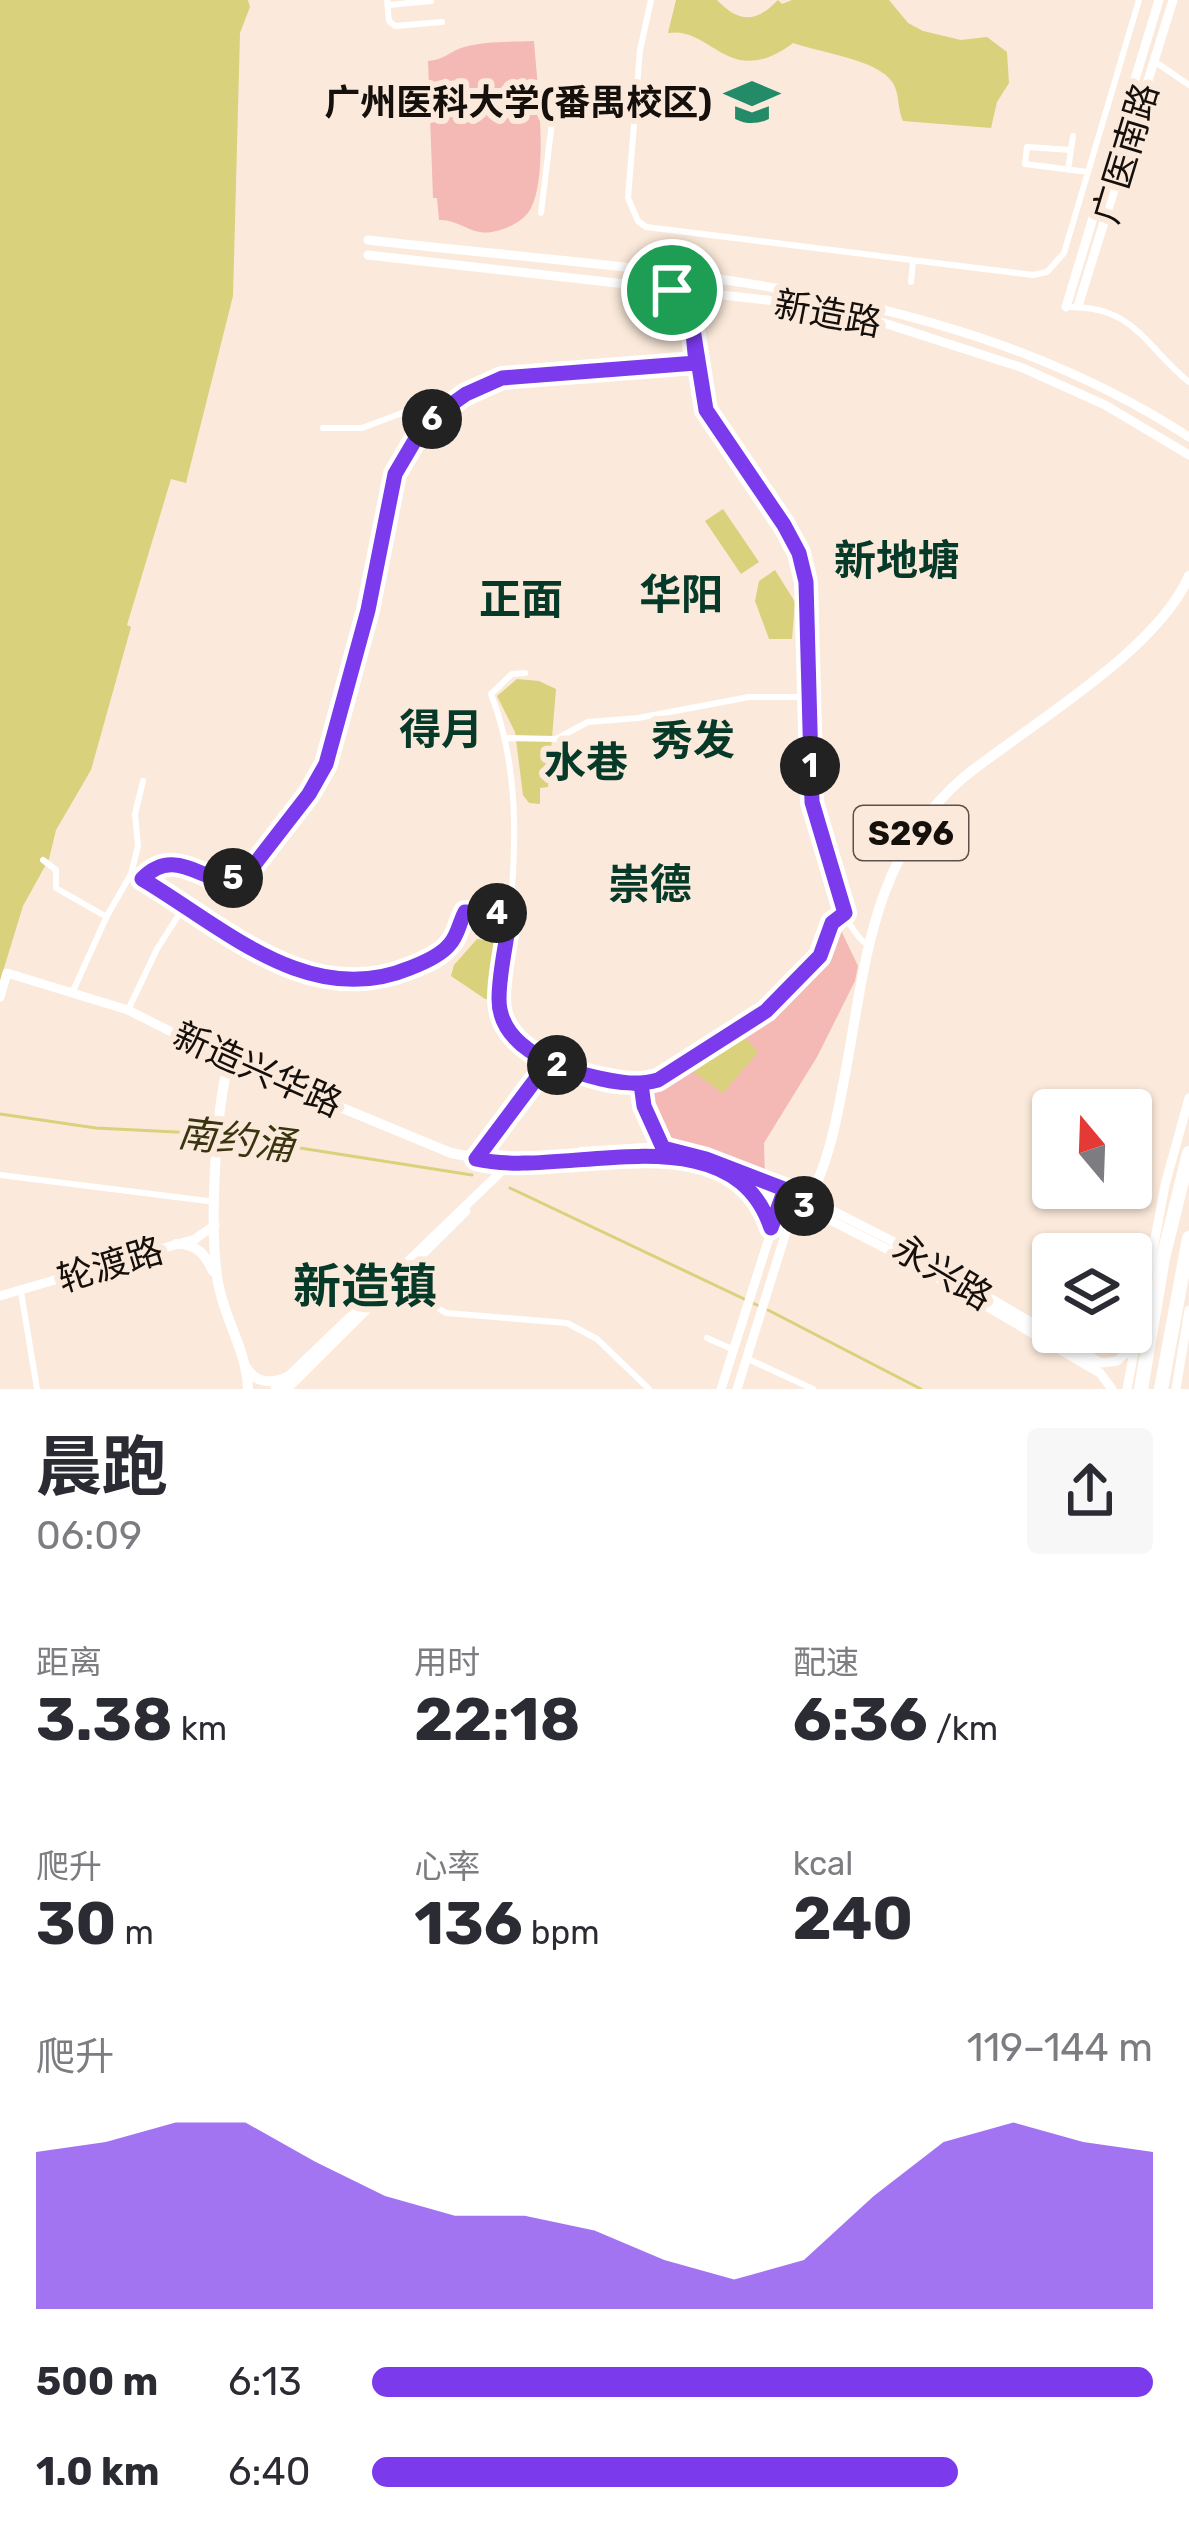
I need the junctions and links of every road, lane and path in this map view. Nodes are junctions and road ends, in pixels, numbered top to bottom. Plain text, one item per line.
1 (651, 0) edge
2 (1139, 0) edge
3 (1159, 0) edge
4 (1173, 0) edge
5 (431, 1) edge
6 (387, 3) edge
7 (442, 22) dead end
8 (1126, 42) junction
9 (1189, 85) edge
10 (542, 96) dead end
11 (556, 98) junction
12 (635, 106) junction
13 (1073, 136) dead end
14 (1071, 150) junction
15 (1069, 170) junction
16 (1088, 172) junction
17 (541, 213) dead end
18 (368, 240) dead end
19 (368, 255) dead end
20 (914, 261) junction
21 (910, 282) dead end
22 (672, 290) junction
23 (710, 294) junction
24 (1072, 306) junction
25 (692, 323) junction
26 (696, 363) junction
27 (502, 378) junction
28 (1189, 382) edge
29 (323, 428) dead end
30 (1189, 437) edge
31 (1189, 455) edge
32 (1189, 576) edge
33 (525, 673) dead end
34 (808, 697) junction
35 (506, 738) junction
36 (143, 781) dead end
37 (43, 860) dead end
38 (131, 874) junction
39 (142, 879) junction
40 (185, 905) junction
41 (845, 913) junction
42 (510, 914) junction
43 (106, 916) junction
44 (868, 945) junction
45 (72, 993) junction
46 (0, 997) edge
47 (128, 1010) junction
48 (229, 1061) junction
49 (548, 1063) junction
50 (641, 1084) junction
51 (1189, 1098) edge
52 (662, 1152) junction
53 (1189, 1153) edge
54 (476, 1159) junction
55 (512, 1165) junction
56 (0, 1175) edge
57 (738, 1179) junction
58 (783, 1193) junction
59 (802, 1201) junction
60 (216, 1202) junction
61 (215, 1224) junction
62 (771, 1228) junction
63 (1189, 1238) edge
64 (176, 1244) junction
65 (1152, 1256) edge
66 (404, 1273) junction
67 (217, 1280) junction
68 (21, 1291) junction
69 (0, 1296) edge
70 (1189, 1310) edge
71 (1032, 1323) edge
72 (707, 1339) dead end
73 (732, 1349) junction
74 (1084, 1353) edge
75 (1126, 1353) edge
76 (1134, 1353) edge
77 (746, 1358) junction
78 (245, 1364) junction
79 (287, 1383) edge
80 (1177, 1386) edge
81 (38, 1389) edge
82 (248, 1389) edge
83 (275, 1389) edge
84 (649, 1389) edge
85 (721, 1389) edge
86 (737, 1389) edge
87 (813, 1389) edge
88 (1112, 1389) edge
89 (1127, 1389) edge
90 (1141, 1389) edge
91 (1162, 1389) edge

1 - 12 street
2 - 8 street
3 - 24 main road, 广医南路
4 - 24 main road, 广医南路
5 - 6 street
6 - 7 street
8 - 9 street
8 - 16 street
10 - 11 street
11 - 12 street
11 - 17 street
12 - 20 street
13 - 14 street
14 - 15 street
14 - 15 street
15 - 16 street
16 - 20 street
18 - 30 main road, 新造路
19 - 22 main road, 新造路
20 - 21 street
22 - 23 main road, 新造路
22 - 25 street
23 - 25 street
23 - 31 main road, 新造路
24 - 28 street
25 - 26 street
26 - 27 street
26 - 34 street
27 - 29 street
27 - 39 street
32 - 44 main road, S296
33 - 35 street
34 - 35 street
34 - 41 street
35 - 42 street
36 - 38 street
37 - 43 street
38 - 39 street
38 - 43 street
39 - 40 street
40 - 42 street
40 - 47 street
41 - 44 street
41 - 50 street
42 - 49 street
43 - 45 street
44 - 59 main road, S296
45 - 46 main road, 新造兴华路
45 - 47 main road, 新造兴华路
47 - 48 main road, 新造兴华路
48 - 54 main road, 新造兴华路
48 - 60 main road
49 - 50 street
49 - 54 street
50 - 52 street
51 - 65 main road
52 - 55 main road, 新造兴华路
52 - 57 main road
52 - 58 main road
53 - 90 highway
54 - 55 main road, 新造兴华路
55 - 66 main road
55 - 79 main road
56 - 60 street
57 - 58 main road
57 - 62 main road
58 - 59 main road
58 - 62 main road
59 - 71 main road, 永兴路
59 - 77 main road
59 - 88 main road, 永兴路
60 - 61 main road
61 - 64 main road, 轮渡路
61 - 67 main road
62 - 73 main road
63 - 91 highway
64 - 67 main road
64 - 68 main road, 轮渡路
66 - 79 main road
66 - 84 street
67 - 78 main road
68 - 69 main road, 轮渡路
68 - 81 street
70 - 80 main road
72 - 73 street
73 - 85 main road
74 - 75 main road, 永兴路
76 - 89 main road
77 - 86 main road
77 - 87 street
78 - 79 main road
78 - 82 main road
79 - 83 main road

